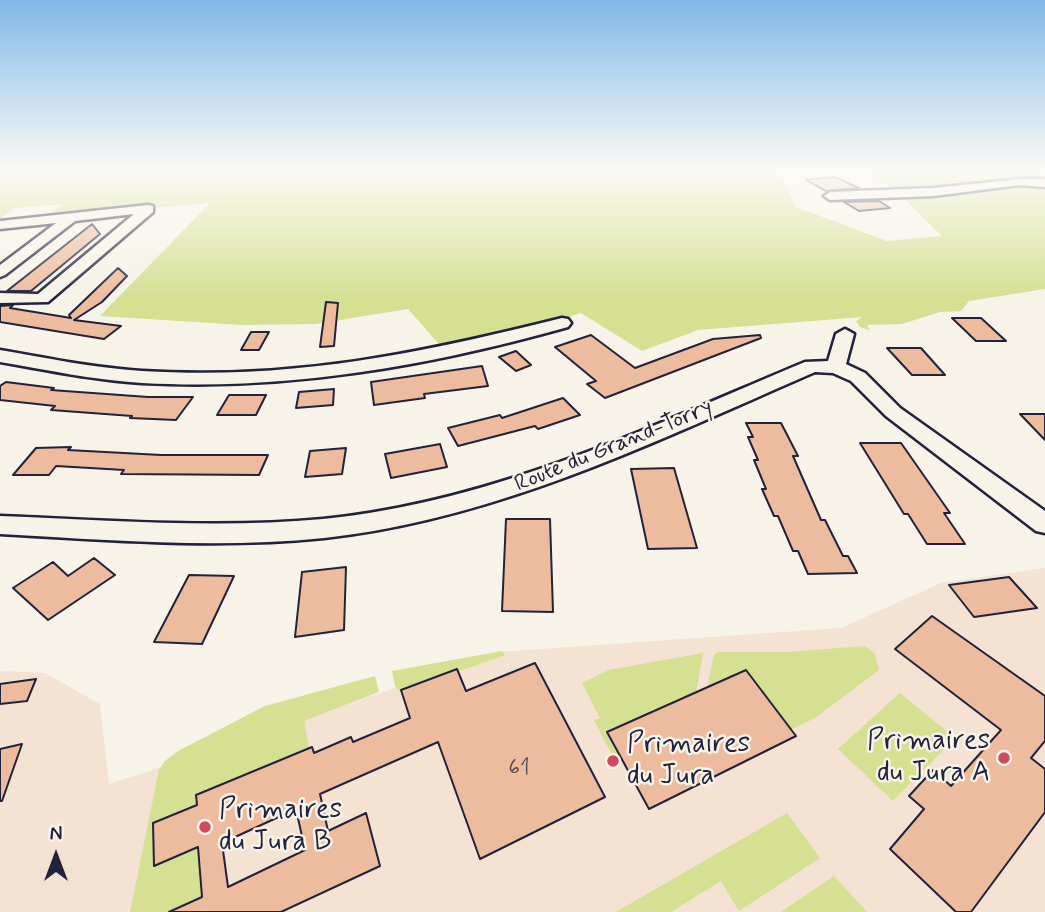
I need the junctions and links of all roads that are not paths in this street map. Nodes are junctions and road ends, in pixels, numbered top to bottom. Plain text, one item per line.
1 (105, 214) edge
2 (143, 214) edge
3 (73, 217) junction
4 (0, 222) edge
5 (0, 272) edge
6 (0, 298) edge
7 (562, 323) dead end
8 (845, 334) dead end
9 (0, 356) edge
10 (836, 367) junction
11 (1045, 524) edge
12 (0, 526) edge

1 - 3 street
2 - 6 street
3 - 4 street
3 - 5 street
7 - 9 street
8 - 10 street
10 - 11 street
10 - 12 street, Route du Grand-Torry

